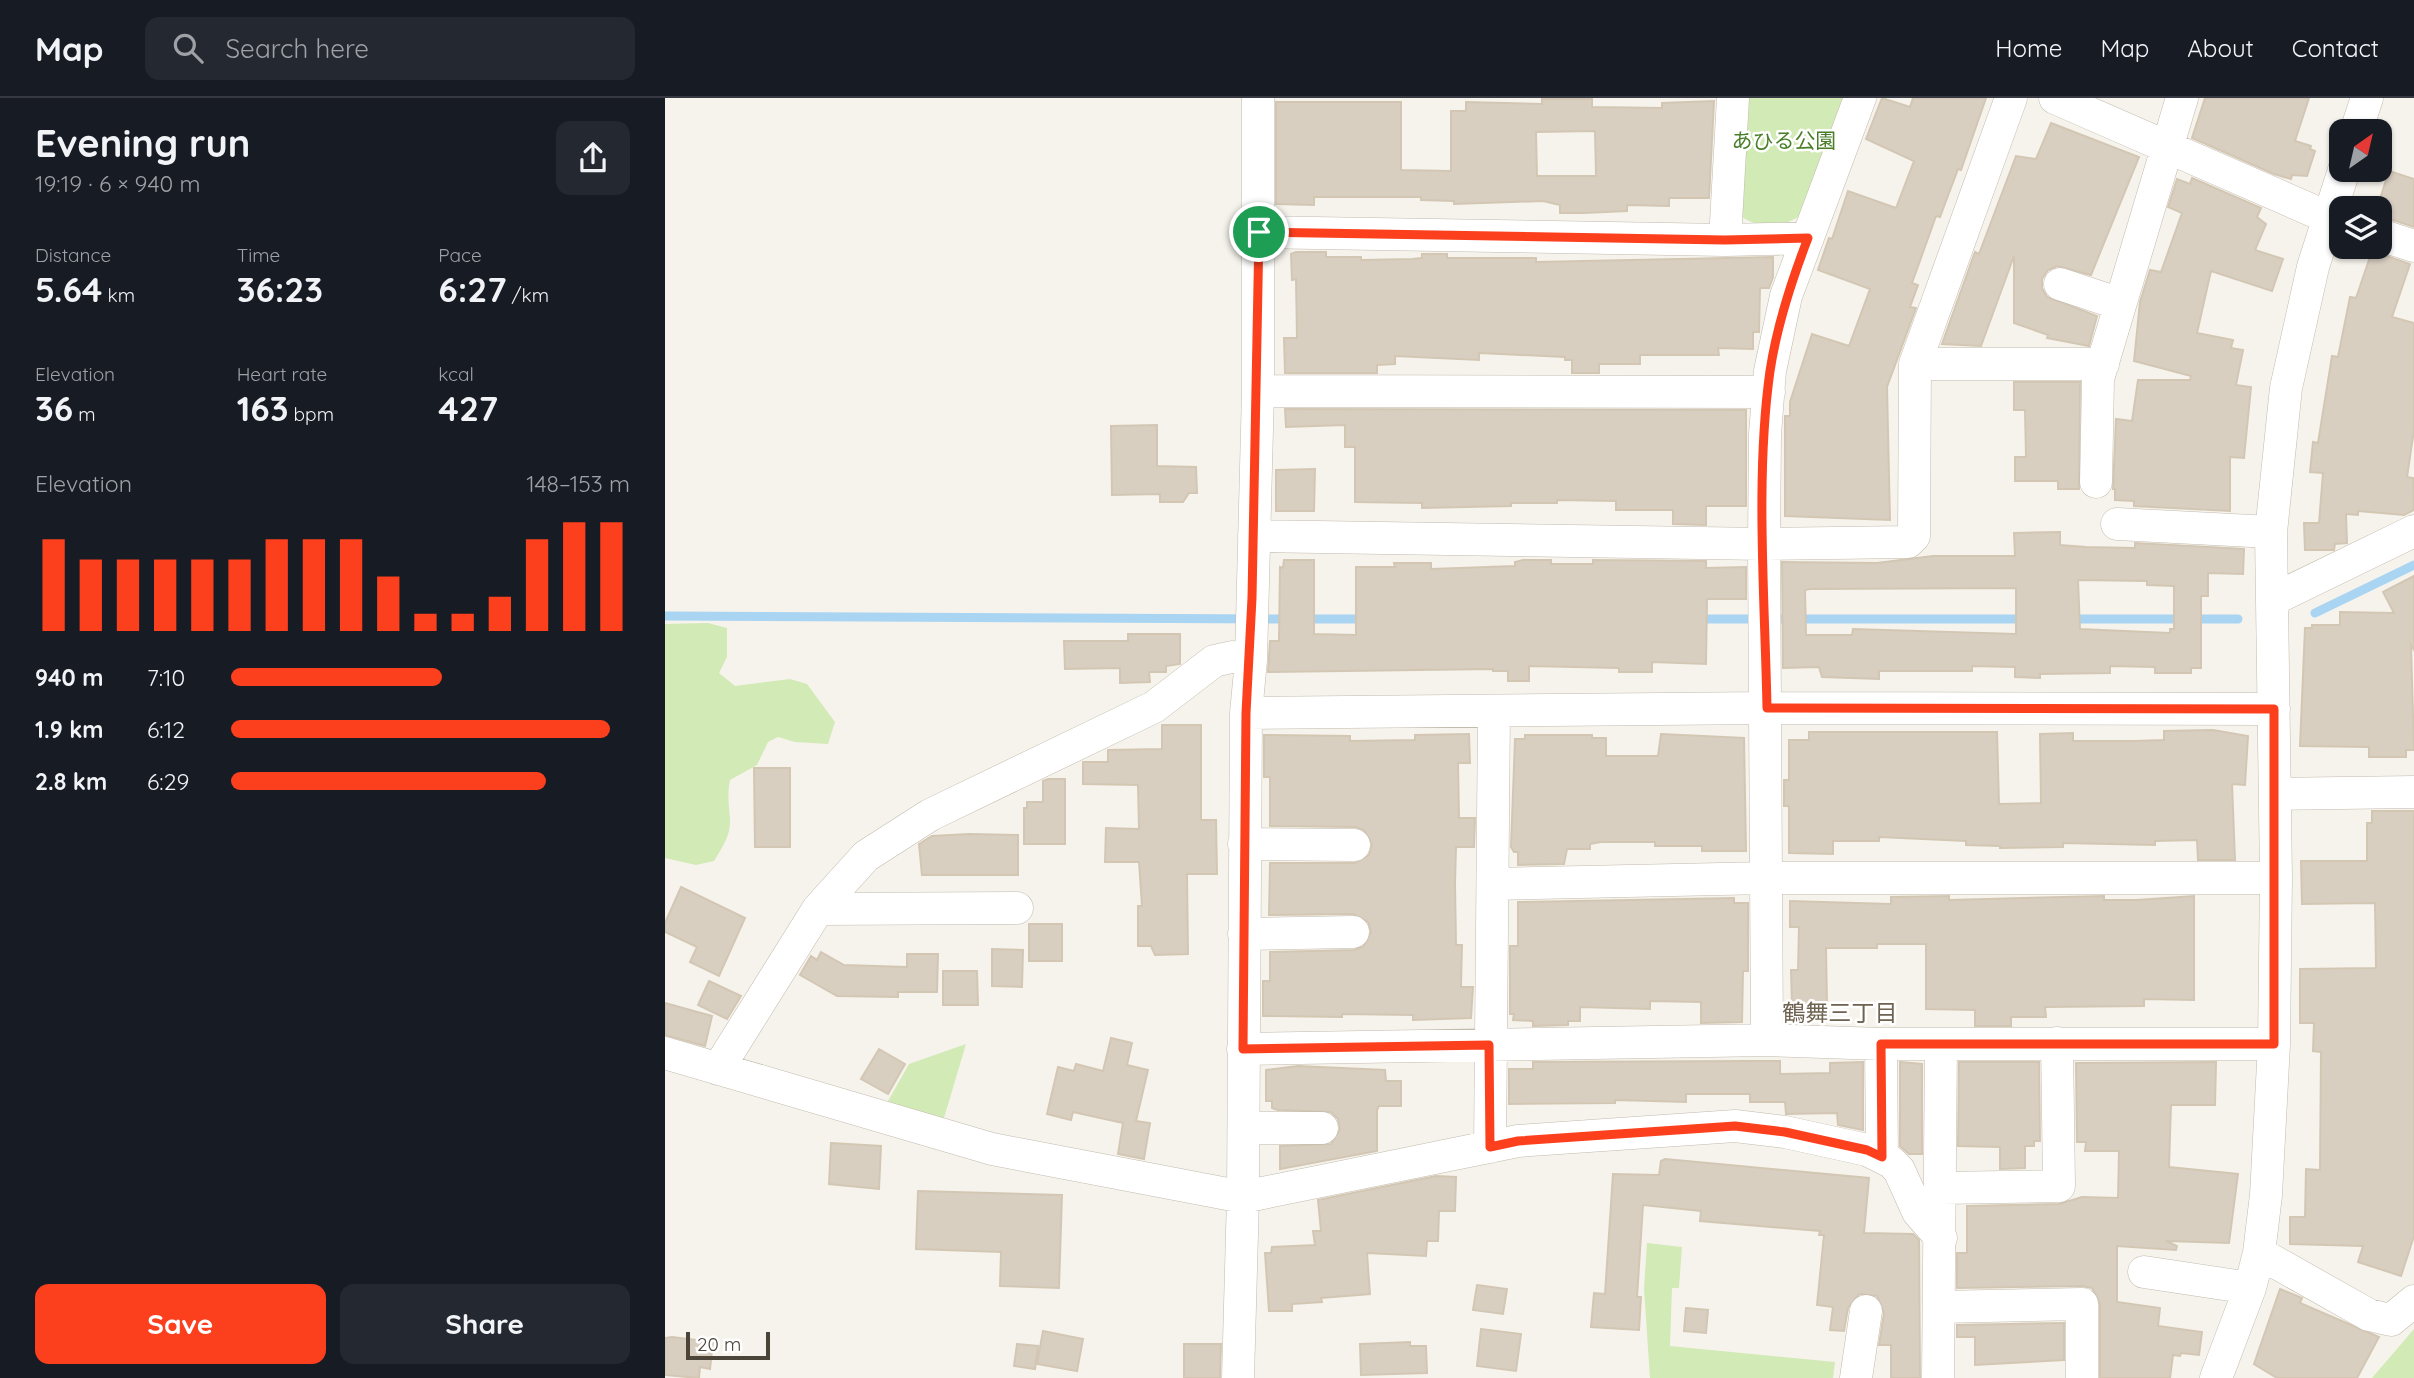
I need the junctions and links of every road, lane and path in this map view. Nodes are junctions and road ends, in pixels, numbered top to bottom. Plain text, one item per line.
1 (1258, 98) edge
2 (1733, 98) edge
3 (1860, 98) edge
4 (2011, 98) edge
5 (2055, 98) edge
6 (2182, 98) edge
7 (2367, 98) edge
8 (2360, 119) edge
9 (2166, 146) junction
10 (2329, 218) edge
11 (1259, 232) junction
12 (2329, 234) edge
13 (1808, 238) junction
14 (2392, 239) edge
15 (1725, 240) junction
16 (2414, 246) edge
17 (2060, 284) dead end
18 (2120, 303) junction
19 (1915, 364) junction
20 (2102, 364) junction
21 (1258, 391) junction
22 (1769, 392) junction
23 (2097, 482) dead end
24 (2117, 524) dead end
25 (2414, 531) edge
26 (2271, 532) junction
27 (1254, 536) junction
28 (1764, 544) junction
29 (2272, 600) junction
30 (1251, 660) junction
31 (1767, 708) junction
32 (2274, 709) junction
33 (1494, 712) junction
34 (1246, 713) junction
35 (2414, 792) edge
36 (2275, 794) junction
37 (1244, 844) junction
38 (1354, 845) dead end
39 (1766, 878) junction
40 (2276, 878) junction
41 (1493, 884) junction
42 (1017, 908) dead end
43 (818, 909) junction
44 (1353, 932) dead end
45 (1244, 934) junction
46 (1766, 1040) junction
47 (2057, 1043) junction
48 (1881, 1044) junction
49 (2274, 1044) junction
50 (1489, 1045) junction
51 (1941, 1045) junction
52 (1243, 1049) junction
53 (665, 1053) edge
54 (718, 1069) junction
55 (1244, 1128) junction
56 (1322, 1128) dead end
57 (1490, 1147) junction
58 (1882, 1157) junction
59 (1941, 1188) junction
60 (1243, 1197) junction
61 (1941, 1238) junction
62 (2259, 1253) junction
63 (2144, 1272) dead end
64 (2250, 1288) junction
65 (2414, 1301) edge
66 (1940, 1307) junction
67 (1866, 1311) dead end
68 (1238, 1378) edge
69 (1856, 1378) edge
70 (1938, 1378) edge
71 (2082, 1378) edge
72 (2216, 1378) edge

1 - 11 street
2 - 15 street
3 - 13 street
4 - 19 street
5 - 9 street
6 - 9 street
7 - 8 street
9 - 10 street
9 - 18 street
11 - 15 street
11 - 21 street
12 - 26 street
13 - 15 street
13 - 22 street
14 - 16 street
17 - 18 street
18 - 20 street
19 - 20 street
19 - 28 street
20 - 23 street
21 - 22 street
21 - 27 street
22 - 28 street
24 - 26 street
25 - 29 street
26 - 29 street
27 - 28 street
27 - 30 street
28 - 31 street
29 - 32 street
30 - 34 street
30 - 43 street
31 - 32 street
31 - 33 street
31 - 39 street
32 - 36 street
33 - 34 street
33 - 41 street
34 - 37 street
35 - 36 street
36 - 40 street
37 - 38 street
37 - 45 street
39 - 40 street
39 - 41 street
39 - 46 street
40 - 49 street
41 - 50 street
42 - 43 street
43 - 54 street
44 - 45 street
45 - 52 street
46 - 48 street
46 - 50 street
47 - 49 street
47 - 51 street
47 - 59 street
48 - 51 street
48 - 58 street
49 - 62 street
50 - 52 street
50 - 57 street
51 - 59 street
52 - 55 street
53 - 54 street
54 - 60 street
55 - 56 street
55 - 60 street
57 - 58 street
57 - 60 street
58 - 61 street
59 - 61 street
60 - 68 street
61 - 66 street
62 - 64 street
62 - 65 street
63 - 64 street
64 - 72 street
66 - 70 street
66 - 71 street
67 - 69 street

